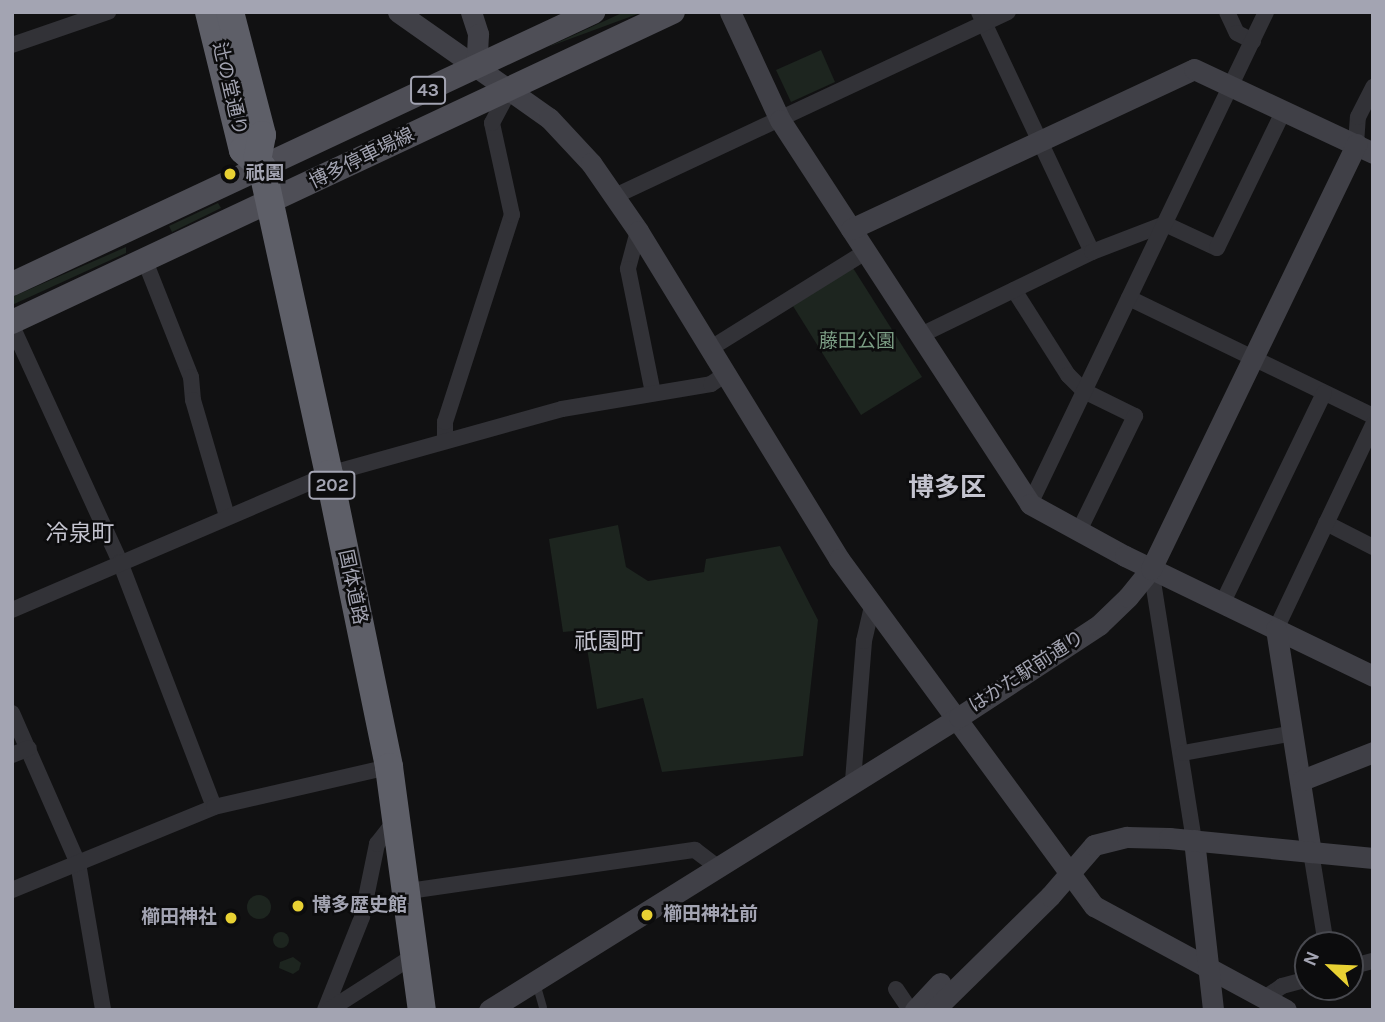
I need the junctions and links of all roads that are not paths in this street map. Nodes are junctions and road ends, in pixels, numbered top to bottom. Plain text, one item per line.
1 (108, 12) edge
2 (209, 12) edge
3 (230, 12) edge
4 (398, 12) edge
5 (471, 12) edge
6 (593, 12) edge
7 (673, 12) edge
8 (730, 12) edge
9 (1008, 12) edge
10 (1227, 12) edge
11 (1266, 12) edge
12 (85, 16) edge
13 (982, 18) edge
14 (1253, 41) junction
15 (12, 46) edge
16 (477, 68) junction
17 (1232, 85) junction
18 (1373, 86) edge
19 (510, 89) junction
20 (1368, 100) edge
21 (1284, 110) junction
22 (780, 120) junction
23 (1373, 130) edge
24 (1039, 141) junction
25 (1364, 148) edge
26 (260, 163) junction
27 (615, 196) junction
28 (267, 205) junction
29 (1165, 224) junction
30 (851, 229) junction
31 (638, 231) junction
32 (1092, 251) junction
33 (865, 252) junction
34 (145, 261) junction
35 (12, 284) edge
36 (1014, 290) junction
37 (1129, 298) junction
38 (12, 324) edge
39 (921, 335) junction
40 (711, 348) junction
41 (1254, 358) junction
42 (726, 374) junction
43 (1084, 391) junction
44 (653, 393) junction
45 (1324, 393) junction
46 (1373, 416) edge
47 (1373, 425) edge
48 (445, 440) junction
49 (329, 474) junction
50 (1030, 504) junction
51 (227, 516) junction
52 (1326, 523) junction
53 (1079, 531) junction
54 (1373, 547) edge
55 (120, 562) junction
56 (1152, 569) junction
57 (1223, 602) junction
58 (872, 605) junction
59 (12, 610) edge
60 (1276, 629) junction
61 (1373, 676) edge
62 (12, 713) edge
63 (958, 717) junction
64 (1294, 733) junction
65 (29, 748) junction
66 (1373, 752) edge
67 (1183, 753) junction
68 (12, 755) edge
69 (389, 767) junction
70 (1302, 780) junction
71 (853, 782) junction
72 (214, 807) junction
73 (397, 818) junction
74 (1194, 840) junction
75 (1311, 852) junction
76 (1373, 858) edge
77 (78, 863) junction
78 (715, 865) junction
79 (1070, 870) junction
80 (12, 890) edge
81 (409, 891) junction
82 (1324, 931) edge
83 (415, 955) junction
84 (1208, 970) junction
85 (535, 980) junction
86 (1294, 983) edge
87 (896, 989) dead end
88 (1264, 999) junction
89 (542, 1007) dead end
90 (103, 1010) edge
91 (327, 1010) edge
92 (422, 1010) edge
93 (489, 1010) edge
94 (913, 1010) edge
95 (934, 1010) edge
96 (1213, 1010) edge
97 (1286, 1010) edge

1 - 12 street
2 - 26 highway, 辻の堂通り / 202
3 - 26 highway, 辻の堂通り / 202
4 - 16 street
5 - 16 street
6 - 16 main road, 博多停車場線 / 43
7 - 19 main road, 博多停車場線 / 43
8 - 22 street
9 - 13 street
10 - 14 street
11 - 14 street
12 - 15 street
13 - 22 street
13 - 24 street
14 - 17 street
16 - 19 street
16 - 26 main road, 博多停車場線 / 43
17 - 21 street
17 - 24 street
17 - 29 street
18 - 20 street, はかた駅前通り
19 - 27 street
19 - 28 main road, 博多停車場線 / 43
19 - 48 street
20 - 25 street, はかた駅前通り
21 - 25 street
21 - 29 street
22 - 27 street
22 - 30 street
23 - 25 street, はかた駅前通り
24 - 30 street
24 - 32 street
25 - 41 street, はかた駅前通り
26 - 28 highway, 国体道路 / 202
26 - 35 main road, 博多停車場線 / 43
27 - 31 street
28 - 34 main road, 博多停車場線 / 43
28 - 49 highway, 国体道路 / 202
29 - 32 street
29 - 37 street
30 - 33 street
31 - 40 street
31 - 44 street
32 - 36 street
33 - 39 street
33 - 40 street
34 - 38 main road, 博多停車場線 / 43
34 - 51 street
36 - 39 street
36 - 43 street
37 - 41 street
37 - 43 street
38 - 55 street
39 - 50 street
40 - 42 street
41 - 45 street
41 - 56 street, はかた駅前通り
42 - 44 street
42 - 58 street
43 - 50 street
43 - 53 street
44 - 48 street
45 - 46 street
45 - 57 street
47 - 52 street
48 - 49 street
49 - 51 street
49 - 69 highway, 国体道路 / 202
50 - 53 street
51 - 55 street
52 - 54 street
52 - 60 street
53 - 56 street
55 - 59 street
55 - 72 street
56 - 57 street
56 - 63 street, はかた駅前通り
56 - 67 street
57 - 60 street
58 - 63 street
58 - 71 street
60 - 61 street
60 - 64 street
62 - 65 street
63 - 71 street, はかた駅前通り
63 - 79 street
64 - 67 street
64 - 70 street
65 - 68 street
65 - 77 street
66 - 70 street
67 - 74 street
69 - 72 street
69 - 73 highway, 国体道路 / 202
70 - 75 street
71 - 78 street, はかた駅前通り
72 - 77 street
73 - 81 highway, 国体道路 / 202
73 - 91 street
74 - 75 street
74 - 79 street
74 - 84 street
75 - 76 street
75 - 82 street
77 - 80 street
77 - 90 street
78 - 81 street
78 - 85 street, はかた駅前通り
79 - 84 street
79 - 94 street
79 - 95 street
81 - 83 highway, 国体道路 / 202
83 - 91 street
83 - 92 highway, 国体道路 / 202
84 - 88 street
84 - 96 street
85 - 89 lane
85 - 93 street, はかた駅前通り
86 - 88 street
87 - 94 street
88 - 97 street

